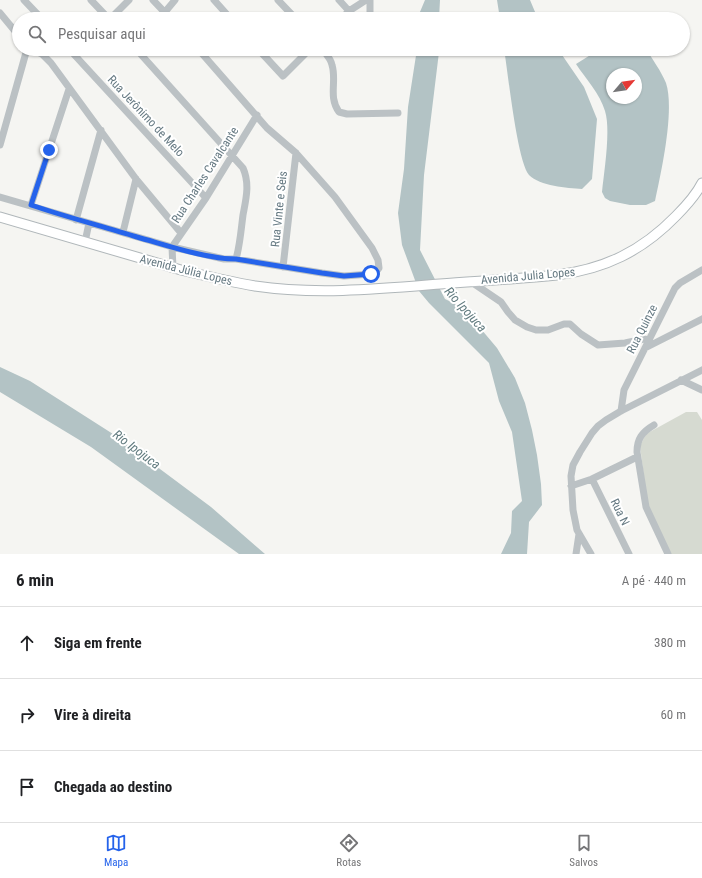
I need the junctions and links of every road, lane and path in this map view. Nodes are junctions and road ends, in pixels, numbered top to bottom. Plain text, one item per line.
1 (24, 0) edge
2 (92, 0) edge
3 (129, 0) edge
4 (153, 0) edge
5 (175, 0) edge
6 (214, 0) edge
7 (278, 0) edge
8 (339, 0) edge
9 (366, 0) edge
10 (370, 0) edge
11 (349, 11) joint
12 (35, 12) edge
13 (103, 12) edge
14 (116, 12) edge
15 (164, 12) joint
16 (225, 12) edge
17 (289, 12) edge
18 (370, 12) edge
19 (0, 13) edge
20 (12, 28) edge
21 (25, 56) edge
22 (44, 56) edge
23 (76, 56) edge
24 (142, 56) edge
25 (204, 56) edge
26 (264, 56) edge
27 (303, 56) edge
28 (327, 56) edge
29 (69, 88) junction
30 (398, 113) dead end
31 (257, 115) junction
32 (101, 130) junction
33 (0, 145) edge
34 (296, 153) junction
35 (232, 156) junction
36 (136, 179) junction
37 (702, 183) edge
38 (0, 197) edge
39 (206, 198) junction
40 (31, 205) junction
41 (0, 218) edge
42 (76, 220) junction
43 (88, 223) junction
44 (123, 232) junction
45 (181, 233) junction
46 (85, 242) junction
47 (172, 247) junction
48 (236, 259) junction
49 (283, 266) junction
50 (173, 268) junction
51 (702, 270) edge
52 (468, 282) junction
53 (378, 289) joint
54 (702, 319) edge
55 (649, 340) junction
56 (645, 348) junction
57 (702, 370) edge
58 (681, 380) junction
59 (702, 390) edge
60 (621, 411) junction
61 (654, 425) dead end
62 (637, 457) junction
63 (592, 479) junction
64 (571, 486) junction
65 (579, 534) junction
66 (576, 554) edge
67 (591, 554) edge
68 (629, 554) edge
69 (668, 554) edge

1 - 12 street
2 - 13 street
3 - 14 street
4 - 15 street
5 - 15 street
6 - 16 street
7 - 17 street
8 - 11 street
9 - 11 street
10 - 18 street
19 - 20 street
21 - 33 street
22 - 29 street
23 - 39 street, Rua Jerônimo de Melo
24 - 35 street
25 - 31 street
26 - 27 street
28 - 30 street
29 - 32 street
29 - 40 street
31 - 34 street
31 - 35 street, Rua Charles Cavalcante
32 - 36 street
32 - 42 street
34 - 49 street, Rua Vinte e Seis
34 - 49 street
35 - 39 street, Rua Charles Cavalcante
35 - 48 street
36 - 44 street
36 - 45 street
37 - 52 main road, Avenida Julia Lopes
38 - 40 street
39 - 45 street, Rua Charles Cavalcante
40 - 42 street
41 - 46 main road, Avenida Júlia Lopes
42 - 43 street
43 - 44 street
43 - 46 street
44 - 47 street
45 - 47 street, Rua Charles Cavalcante
46 - 50 main road, Avenida Júlia Lopes
47 - 48 street
47 - 50 street
48 - 49 street
50 - 53 main road, Avenida Júlia Lopes
51 - 55 street, Rua Quinze
52 - 53 main road, Avenida Julia Lopes
52 - 55 street
54 - 56 street
55 - 56 street, Rua Quinze
56 - 60 street, Rua Quinze
57 - 58 street
58 - 59 street
58 - 60 street
60 - 64 street
61 - 62 street
62 - 63 street
62 - 69 street
63 - 64 street
63 - 68 street, Rua N
64 - 65 street
65 - 66 street
65 - 67 street

